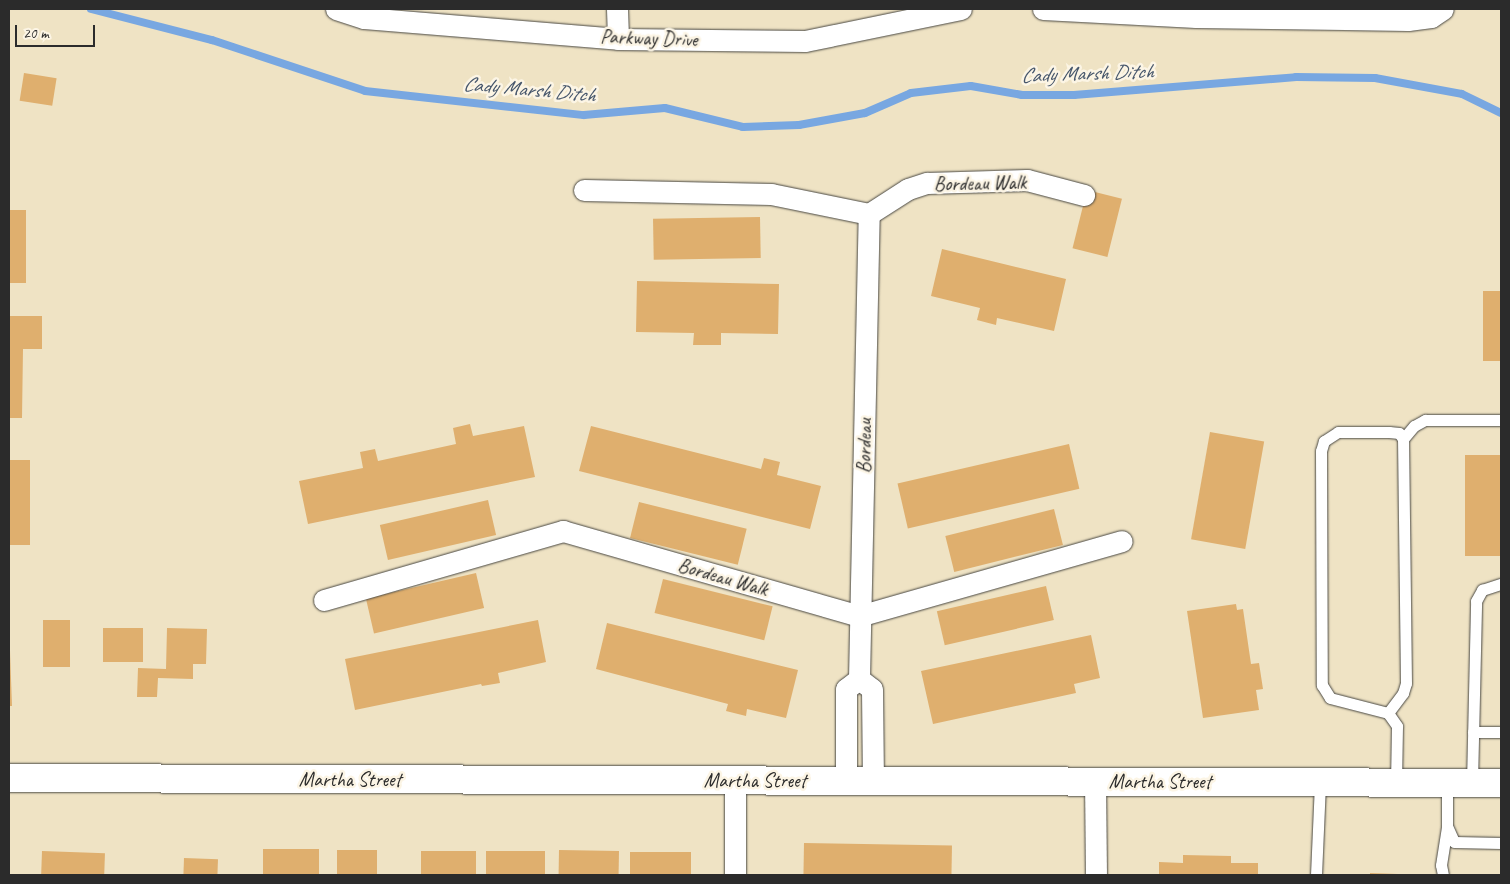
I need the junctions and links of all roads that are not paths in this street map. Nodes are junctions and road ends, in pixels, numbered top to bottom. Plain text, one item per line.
1 (336, 9) edge
2 (618, 9) edge
3 (961, 9) edge
4 (1043, 9) edge
5 (1443, 9) edge
6 (1196, 13) edge
7 (1408, 14) edge
8 (618, 39) junction
9 (584, 190) dead end
10 (1084, 195) dead end
11 (869, 214) junction
12 (1501, 420) edge
13 (1403, 440) junction
14 (1122, 541) dead end
15 (1501, 584) edge
16 (324, 600) dead end
17 (859, 616) junction
18 (859, 679) junction
19 (1388, 713) junction
20 (1473, 732) junction
21 (1501, 732) edge
22 (9, 778) edge
23 (846, 780) junction
24 (873, 780) junction
25 (1096, 780) junction
26 (735, 781) junction
27 (1320, 782) junction
28 (1396, 782) junction
29 (1459, 783) junction
30 (1501, 783) edge
31 (1447, 826) junction
32 (1501, 843) edge
33 (735, 875) edge
34 (1096, 875) edge
35 (1316, 875) edge
36 (1443, 875) edge

1 - 8 street, Parkway Drive
2 - 8 street
3 - 8 street, Parkway Drive
4 - 6 street
5 - 7 street
6 - 7 street
9 - 11 street
10 - 11 street, Bordeau Walk
11 - 17 street, Bordeau
12 - 13 lane
13 - 19 lane
13 - 19 lane
14 - 17 street
15 - 20 lane
16 - 17 street, Bordeau Walk
17 - 18 street, Bordeau
18 - 23 street
18 - 24 street
19 - 28 lane
20 - 21 lane
20 - 29 lane
22 - 26 street, Martha Street
23 - 24 street, Martha Street
23 - 26 street, Martha Street
24 - 25 street, Martha Street
25 - 27 street, Martha Street
25 - 34 street
26 - 33 street
27 - 28 street, Martha Street
27 - 35 lane
28 - 29 street, Martha Street
29 - 30 street, Martha Street
29 - 31 lane
31 - 32 lane
31 - 36 lane

